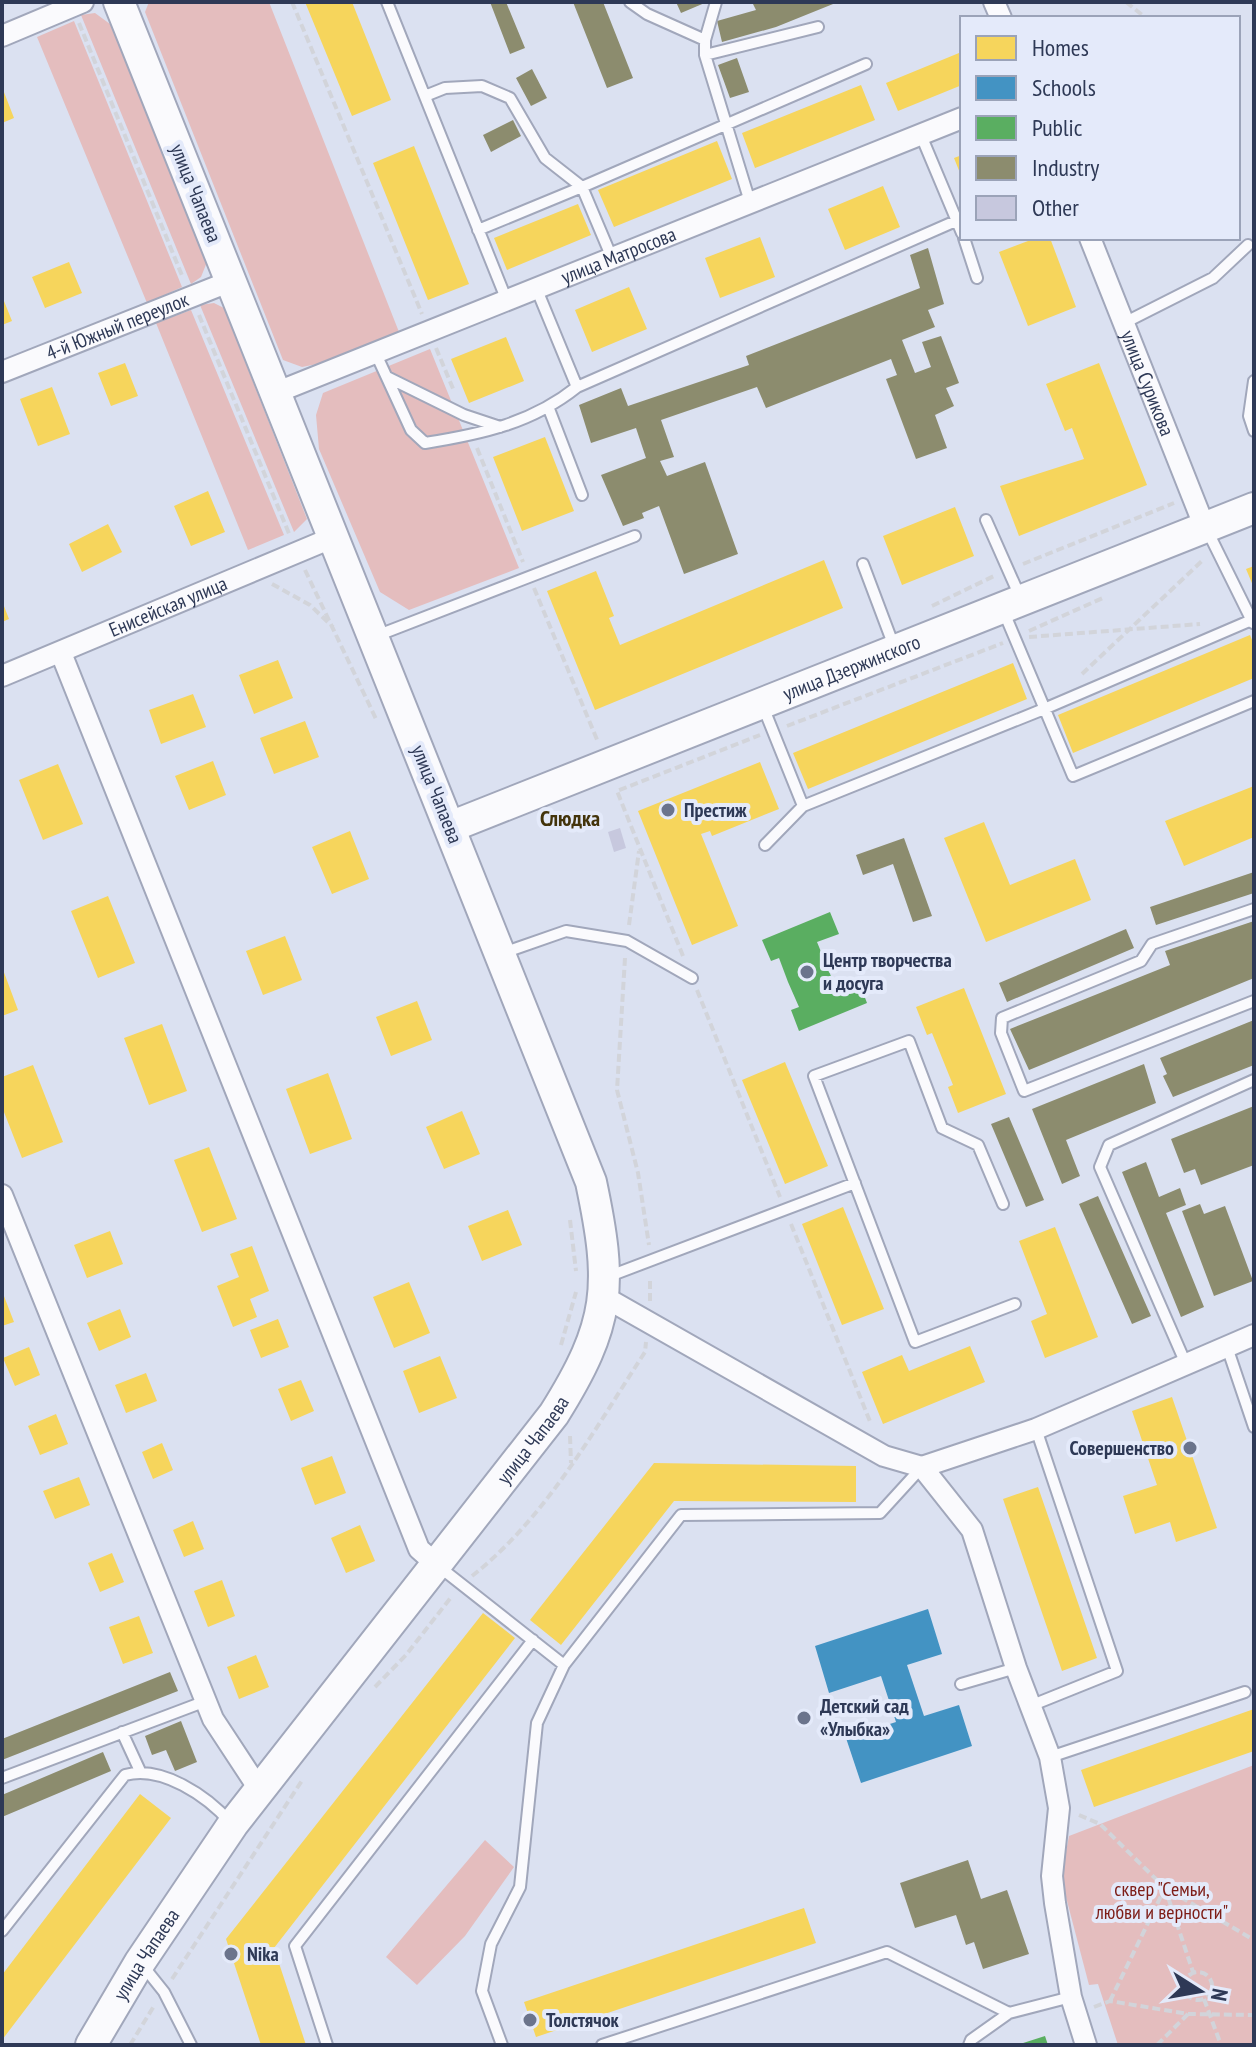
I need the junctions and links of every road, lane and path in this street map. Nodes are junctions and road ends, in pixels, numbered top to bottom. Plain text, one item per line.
1 (119, 2) edge
2 (292, 2) edge
3 (630, 2) edge
4 (716, 2) edge
5 (1126, 2) edge
6 (391, 3) edge
7 (78, 4) edge
8 (1144, 16) edge
9 (818, 27) dead end
10 (2, 36) edge
11 (705, 40) junction
12 (705, 55) junction
13 (866, 64) dead end
14 (425, 96) junction
15 (960, 119) edge
16 (726, 125) junction
17 (920, 133) junction
18 (582, 187) junction
19 (750, 202) junction
20 (958, 220) junction
21 (960, 226) edge
22 (478, 230) junction
23 (964, 240) edge
24 (1091, 240) edge
25 (1248, 245) dead end
26 (612, 258) junction
27 (977, 278) dead end
28 (231, 281) junction
29 (537, 290) junction
30 (192, 298) junction
31 (507, 302) junction
32 (1124, 323) junction
33 (430, 333) junction
34 (376, 354) junction
35 (2, 372) edge
36 (387, 377) junction
37 (1254, 381) edge
38 (577, 387) junction
39 (275, 393) junction
40 (549, 409) junction
41 (464, 415) junction
42 (500, 427) junction
43 (1254, 431) edge
44 (472, 436) junction
45 (582, 495) dead end
46 (1192, 495) junction
47 (1254, 508) edge
48 (986, 520) dead end
49 (635, 536) dead end
50 (334, 537) junction
51 (1211, 537) junction
52 (296, 552) junction
53 (1188, 559) dead end
54 (863, 564) dead end
55 (1008, 570) junction
56 (247, 573) junction
57 (529, 576) junction
58 (1116, 592) dead end
59 (1012, 605) junction
60 (1253, 622) edge
61 (1206, 623) dead end
62 (1130, 628) junction
63 (337, 632) junction
64 (374, 637) junction
65 (1015, 638) junction
66 (896, 651) junction
67 (61, 653) junction
68 (2, 676) edge
69 (1077, 679) dead end
70 (1254, 701) edge
71 (1044, 709) junction
72 (767, 718) junction
73 (377, 722) dead end
74 (597, 742) dead end
75 (803, 806) junction
76 (450, 827) junction
77 (765, 845) dead end
78 (639, 847) junction
79 (1254, 909) edge
80 (627, 941) junction
81 (501, 954) junction
82 (692, 978) junction
83 (1254, 1001) edge
84 (1254, 1080) edge
85 (855, 1183) junction
86 (2, 1195) edge
87 (1003, 1204) dead end
88 (785, 1210) junction
89 (570, 1216) dead end
90 (651, 1261) junction
91 (606, 1288) junction
92 (1015, 1304) dead end
93 (649, 1320) junction
94 (1254, 1335) edge
95 (1227, 1347) junction
96 (558, 1354) dead end
97 (1186, 1364) junction
98 (1254, 1427) edge
99 (1036, 1429) junction
100 (570, 1430) dead end
101 (884, 1456) junction
102 (571, 1464) junction
103 (922, 1467) junction
104 (436, 1564) junction
105 (461, 1585) junction
106 (533, 1640) junction
107 (564, 1665) junction
108 (1016, 1668) junction
109 (961, 1684) dead end
110 (1245, 1692) dead end
111 (367, 1695) dead end
112 (206, 1701) junction
113 (1030, 1706) junction
114 (122, 1732) junction
115 (1050, 1757) junction
116 (140, 1771) junction
117 (2, 1778) edge
118 (304, 1778) dead end
119 (259, 1789) junction
120 (1059, 1808) junction
121 (233, 1824) junction
122 (1165, 1888) junction
123 (216, 1899) dead end
124 (218, 1908) junction
125 (2, 1931) edge
126 (1254, 1940) edge
127 (140, 1962) junction
128 (1193, 1972) junction
129 (164, 1992) junction
130 (1204, 1999) junction
131 (1110, 2001) junction
132 (1074, 2005) junction
133 (1009, 2013) junction
134 (1188, 2014) junction
135 (1210, 2015) junction
136 (1254, 2015) edge
137 (91, 2045) edge
138 (130, 2045) edge
139 (191, 2045) edge
140 (327, 2045) edge
141 (502, 2045) edge
142 (602, 2045) edge
143 (969, 2045) edge
144 (1086, 2045) edge
145 (1157, 2045) edge
146 (1221, 2045) edge

1 - 28 main road, улица Чапаева
2 - 33 path
3 - 11 lane
4 - 11 lane
5 - 8 path
6 - 14 lane
7 - 10 street
7 - 30 path
9 - 12 lane
11 - 12 lane
12 - 16 lane
13 - 16 lane
14 - 18 lane
14 - 22 lane
15 - 17 street, улица Матросова
16 - 18 lane
16 - 19 lane
17 - 19 street, улица Матросова
17 - 20 lane
18 - 22 lane
18 - 26 lane
19 - 26 street, улица Матросова
20 - 21 lane
20 - 38 lane
22 - 31 lane
23 - 27 lane
24 - 32 street, улица Сурикова
25 - 32 lane
26 - 29 street, улица Матросова
28 - 30 street, 4-й Южный переулок
28 - 39 main road, улица Чапаева
29 - 31 street, улица Матросова
29 - 38 lane
30 - 35 street, 4-й Южный переулок
30 - 52 path
31 - 33 street, улица Матросова
32 - 46 street, улица Сурикова
33 - 34 street, улица Матросова
33 - 41 path
34 - 36 lane
34 - 39 street, улица Матросова
36 - 41 lane
36 - 44 lane
37 - 43 lane
38 - 40 lane
39 - 50 main road, улица Чапаева
40 - 42 lane
40 - 45 lane
41 - 42 lane
42 - 44 lane
44 - 57 path
46 - 51 street, улица Сурикова
46 - 55 path
47 - 51 main road, улица Дзержинского
48 - 55 lane
49 - 57 lane
50 - 52 street, Енисейская улица
50 - 64 main road, улица Чапаева
51 - 53 path
51 - 59 main road, улица Дзержинского
51 - 60 lane
51 - 62 path
52 - 56 street, Енисейская улица
52 - 63 path
54 - 66 lane
55 - 59 lane
56 - 63 path
56 - 67 street, Енисейская улица
57 - 64 lane
57 - 74 path
58 - 65 path
59 - 65 lane
59 - 66 main road, улица Дзержинского
60 - 71 lane
61 - 62 path
62 - 65 path
62 - 69 path
63 - 73 path
64 - 76 main road, улица Чапаева
65 - 71 lane
65 - 72 path
66 - 72 main road, улица Дзержинского
67 - 68 street, Енисейская улица
67 - 104 street
70 - 71 lane
71 - 75 lane
72 - 75 lane
72 - 76 main road, улица Дзержинского
72 - 78 path
75 - 77 lane
76 - 81 main road, улица Чапаева
78 - 80 path
78 - 82 path
79 - 83 lane
80 - 81 lane
80 - 82 lane
80 - 90 path
81 - 91 main road, улица Чапаева
82 - 88 path
84 - 97 lane
85 - 87 lane
85 - 88 lane
85 - 92 lane
86 - 112 street
88 - 90 lane
88 - 101 path
89 - 96 path
90 - 91 lane
90 - 93 path
91 - 93 street
91 - 104 main road, улица Чапаева
93 - 101 street
93 - 102 path
94 - 95 street
95 - 97 street
95 - 98 lane
97 - 99 street
99 - 103 street
99 - 113 lane
100 - 102 path
101 - 103 street
102 - 105 path
103 - 107 lane
103 - 108 street
104 - 105 lane
104 - 119 main road, улица Чапаева
105 - 106 lane
105 - 111 path
106 - 107 lane
106 - 140 lane
107 - 141 lane
108 - 109 lane
108 - 113 street
110 - 115 lane
112 - 114 lane
112 - 119 street
113 - 115 street
114 - 116 lane
114 - 117 lane
115 - 120 street
116 - 121 lane
116 - 125 lane
118 - 124 path
119 - 121 main road, улица Чапаева
120 - 122 path
120 - 132 street
121 - 127 main road, улица Чапаева
122 - 126 path
122 - 128 path
122 - 131 path
123 - 124 path
124 - 129 path
127 - 129 lane
127 - 137 main road, улица Чапаева
128 - 130 path
128 - 130 path
129 - 138 path
129 - 139 lane
130 - 135 path
131 - 132 path
131 - 134 path
132 - 133 lane
132 - 144 street
133 - 142 lane
133 - 143 lane
134 - 135 path
134 - 145 path
135 - 136 path
135 - 146 path

